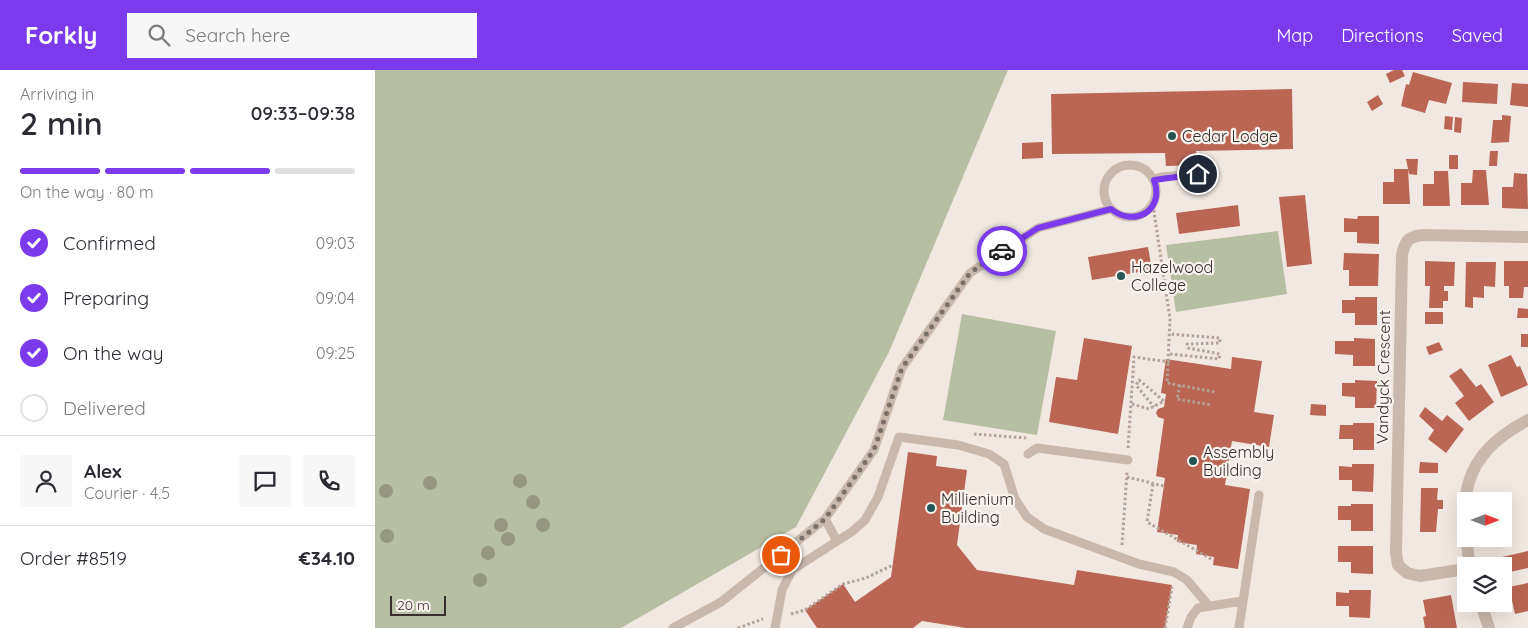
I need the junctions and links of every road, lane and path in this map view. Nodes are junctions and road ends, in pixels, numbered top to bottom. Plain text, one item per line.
1 (1215, 173) dead end
2 (1154, 180) junction
3 (1153, 205) junction
4 (1111, 209) junction
5 (1528, 237) edge
6 (1170, 334) junction
7 (1169, 354) junction
8 (1169, 362) junction
9 (1180, 386) junction
10 (1215, 392) dead end
11 (1132, 404) junction
12 (1212, 405) dead end
13 (1154, 407) junction
14 (1528, 420) edge
15 (1129, 429) dead end
16 (973, 434) dead end
17 (1037, 448) junction
18 (1027, 454) dead end
19 (1128, 460) dead end
20 (1127, 477) dead end
21 (1153, 484) junction
22 (1164, 486) dead end
23 (1259, 495) dead end
24 (1125, 510) dead end
25 (825, 519) junction
26 (837, 541) junction
27 (1121, 557) junction
28 (1469, 557) edge
29 (1213, 560) dead end
30 (893, 565) dead end
31 (1457, 570) edge
32 (1174, 572) junction
33 (1242, 601) junction
34 (1208, 605) junction
35 (805, 610) dead end
36 (1484, 612) edge
37 (777, 618) junction
38 (673, 628) edge
39 (737, 628) edge
40 (775, 628) edge
41 (1165, 628) edge
42 (1187, 628) edge
43 (1239, 628) edge
44 (1489, 628) edge

1 - 2 lane
2 - 3 lane
2 - 4 lane
3 - 4 lane
3 - 6 path
4 - 25 lane
5 - 31 street, Vandyck Crescent
6 - 7 path
6 - 7 path
7 - 8 path
8 - 9 path
8 - 11 path
9 - 10 path
9 - 12 path
11 - 13 path
11 - 15 path
13 - 13 path
14 - 28 street
16 - 17 path
17 - 18 lane
17 - 19 lane
20 - 21 path
21 - 22 path
21 - 29 path
23 - 33 lane
24 - 27 path
25 - 26 lane
25 - 38 lane
26 - 27 lane
26 - 37 lane
27 - 32 lane
30 - 35 path
32 - 34 lane
32 - 41 path
33 - 34 lane
33 - 43 lane
34 - 42 lane
36 - 44 street
37 - 39 path
37 - 40 lane

